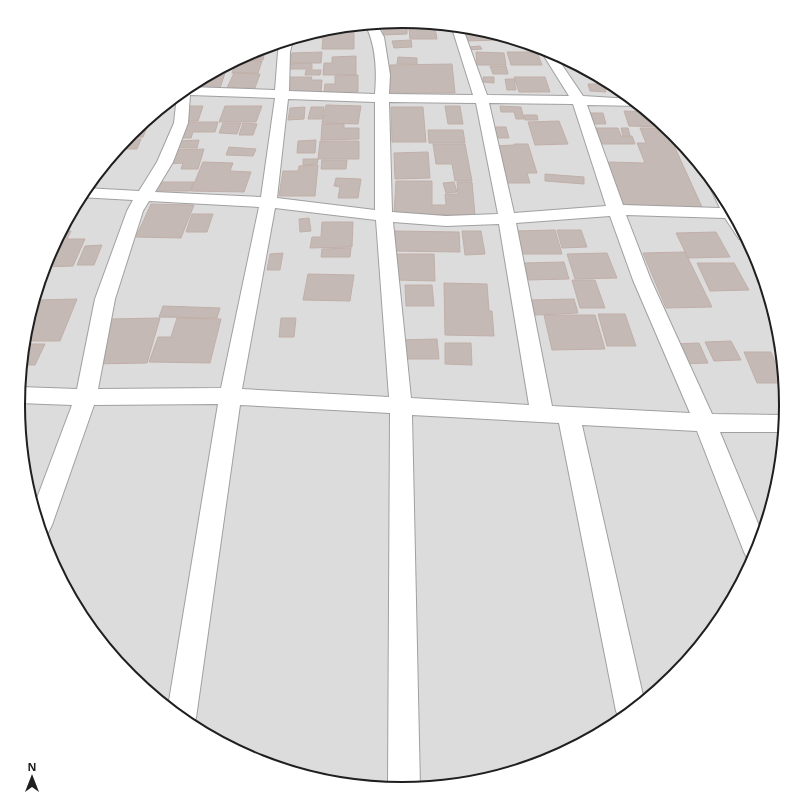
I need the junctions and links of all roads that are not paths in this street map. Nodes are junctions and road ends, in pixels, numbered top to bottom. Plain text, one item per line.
1 (373, 28) edge
2 (458, 32) edge
3 (285, 46) edge
4 (552, 59) edge
5 (194, 91) edge
6 (282, 95) junction
7 (183, 98) edge
8 (382, 98) junction
9 (482, 100) junction
10 (579, 100) junction
11 (628, 103) edge
12 (90, 193) edge
13 (146, 196) junction
14 (268, 202) junction
15 (616, 210) junction
16 (725, 212) edge
17 (384, 216) junction
18 (507, 219) junction
19 (25, 395) edge
20 (230, 396) junction
21 (86, 397) junction
22 (401, 406) junction
23 (542, 414) junction
24 (568, 415) junction
25 (706, 423) junction
26 (778, 423) edge
27 (42, 517) edge
28 (753, 542) edge
29 (631, 705) edge
30 (182, 711) edge
31 (404, 782) edge

1 - 8 street
2 - 9 street
3 - 6 street
4 - 10 street
5 - 6 street
6 - 8 street
6 - 14 street
7 - 13 street
8 - 9 street
8 - 17 street
9 - 10 street
9 - 18 street
10 - 11 street
10 - 15 street
12 - 13 street
13 - 14 street
13 - 21 street
14 - 17 street
14 - 20 street
15 - 16 street
15 - 18 street
15 - 25 street
17 - 18 street
17 - 22 street
18 - 23 street
19 - 21 street
20 - 21 street
20 - 22 street
20 - 30 street
21 - 27 street
22 - 23 street
22 - 31 street
23 - 24 street
24 - 25 street
24 - 29 street
25 - 26 street
25 - 28 street

